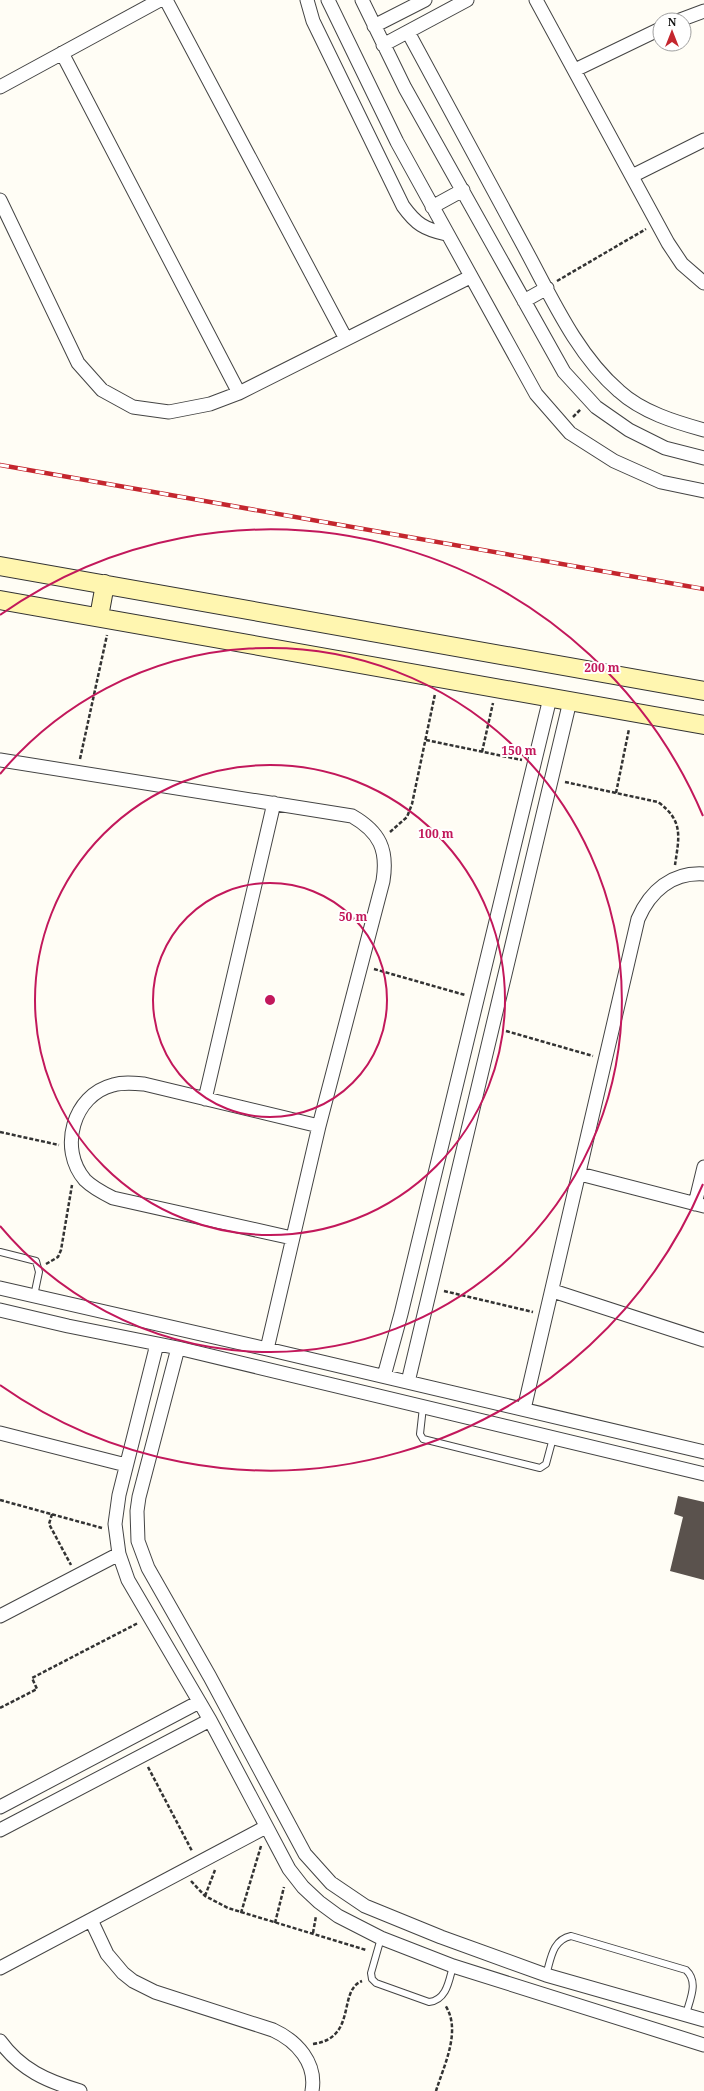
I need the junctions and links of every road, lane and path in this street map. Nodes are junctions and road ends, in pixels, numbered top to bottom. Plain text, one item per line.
1 (160, 0) edge
2 (166, 0) edge
3 (307, 0) edge
4 (328, 0) edge
5 (362, 0) edge
6 (425, 0) edge
7 (467, 0) edge
8 (536, 0) edge
9 (704, 11) edge
10 (692, 16) edge
11 (374, 26) junction
12 (408, 32) junction
13 (652, 33) edge
14 (383, 45) junction
15 (62, 53) junction
16 (575, 70) junction
17 (0, 86) edge
18 (704, 140) edge
19 (632, 176) junction
20 (463, 190) junction
21 (0, 200) edge
22 (432, 207) junction
23 (657, 222) junction
24 (446, 234) junction
25 (470, 277) junction
26 (704, 283) edge
27 (547, 288) junction
28 (524, 301) junction
29 (346, 339) junction
30 (239, 393) junction
31 (590, 401) junction
32 (564, 426) junction
33 (704, 430) edge
34 (704, 458) edge
35 (704, 491) edge
36 (0, 566) edge
37 (104, 584) junction
38 (0, 600) edge
39 (104, 618) junction
40 (438, 678) junction
41 (496, 688) junction
42 (704, 691) edge
43 (550, 698) junction
44 (570, 701) junction
45 (633, 712) junction
46 (704, 725) edge
47 (426, 740) junction
48 (482, 752) junction
49 (0, 760) edge
50 (535, 760) junction
51 (555, 761) junction
52 (78, 772) junction
53 (551, 779) junction
54 (616, 793) junction
55 (274, 803) junction
56 (376, 835) junction
57 (704, 874) edge
58 (672, 879) junction
59 (362, 966) junction
60 (477, 998) junction
61 (492, 1028) junction
62 (606, 1060) junction
63 (205, 1099) junction
64 (319, 1126) junction
65 (0, 1132) edge
66 (71, 1148) junction
67 (76, 1165) junction
68 (704, 1167) edge
69 (580, 1174) junction
70 (700, 1205) edge
71 (292, 1238) junction
72 (0, 1252) edge
73 (38, 1265) junction
74 (0, 1288) edge
75 (429, 1288) junction
76 (553, 1291) junction
77 (34, 1296) junction
78 (73, 1305) junction
79 (0, 1310) edge
80 (401, 1314) junction
81 (547, 1315) junction
82 (422, 1320) junction
83 (68, 1326) junction
84 (704, 1340) edge
85 (157, 1344) junction
86 (178, 1348) junction
87 (267, 1349) junction
88 (384, 1376) junction
89 (408, 1382) junction
90 (473, 1397) junction
91 (141, 1405) junction
92 (423, 1407) junction
93 (524, 1409) junction
94 (161, 1411) junction
95 (468, 1418) junction
96 (0, 1433) edge
97 (553, 1438) junction
98 (704, 1452) edge
99 (126, 1465) junction
100 (704, 1474) edge
101 (0, 1500) edge
102 (52, 1514) junction
103 (116, 1532) junction
104 (119, 1554) junction
105 (76, 1576) junction
106 (162, 1593) junction
107 (141, 1604) junction
108 (0, 1616) edge
109 (149, 1618) junction
110 (199, 1702) junction
111 (0, 1708) edge
112 (210, 1720) junction
113 (143, 1731) junction
114 (148, 1753) junction
115 (0, 1807) edge
116 (266, 1827) junction
117 (0, 1830) edge
118 (221, 1851) junction
119 (198, 1863) junction
120 (289, 1869) junction
121 (183, 1871) junction
122 (205, 1896) junction
123 (241, 1912) junction
124 (91, 1920) junction
125 (275, 1923) junction
126 (441, 1937) junction
127 (381, 1938) junction
128 (376, 1953) junction
129 (432, 1958) junction
130 (453, 1966) junction
131 (0, 1968) edge
132 (546, 1976) junction
133 (372, 1979) junction
134 (440, 1998) junction
135 (686, 2014) junction
136 (704, 2020) edge
137 (0, 2041) edge
138 (297, 2045) junction
139 (704, 2045) edge
140 (80, 2091) edge
141 (312, 2091) edge
142 (436, 2091) edge

1 - 15 street
2 - 29 street
3 - 24 street
4 - 22 street
5 - 11 street
6 - 11 street
7 - 12 street
8 - 16 street
9 - 10 street
11 - 14 street
12 - 14 street
12 - 27 street
13 - 16 street
14 - 20 street
15 - 17 street
15 - 30 street
16 - 19 street
18 - 19 street
19 - 23 street
20 - 22 street
20 - 28 street
21 - 30 street
22 - 24 street
23 - 26 street
23 - 27 path
24 - 25 street
25 - 29 street
25 - 32 street
27 - 28 street
27 - 33 street
28 - 31 street
29 - 30 street
31 - 32 path
31 - 34 street
32 - 35 street
36 - 37 street
37 - 39 street
37 - 42 street
38 - 39 street
39 - 40 street
39 - 52 path
40 - 41 street
40 - 47 path
41 - 43 street
41 - 48 path
43 - 44 street
43 - 50 street
44 - 45 street
44 - 51 street
45 - 46 street
45 - 54 path
47 - 48 path
47 - 56 path
48 - 50 path
49 - 52 street
50 - 51 street
50 - 60 street
51 - 53 street
52 - 55 street
53 - 54 path
53 - 61 street
54 - 58 path
55 - 56 street
55 - 63 street
56 - 59 street
57 - 58 street
58 - 62 street
59 - 60 path
59 - 64 street
60 - 80 street
61 - 62 path
61 - 75 street
62 - 69 street
63 - 64 street
63 - 66 street
64 - 71 street
65 - 66 path
66 - 67 street
67 - 71 street
67 - 73 path
68 - 70 street
69 - 70 street
69 - 76 street
71 - 87 street
72 - 73 lane
73 - 77 lane
74 - 77 street
75 - 81 path
75 - 82 street
76 - 81 street
76 - 84 street
77 - 78 street
78 - 83 street
78 - 87 street
79 - 83 street
80 - 82 street
80 - 88 street
81 - 93 street
82 - 89 street
83 - 85 street
85 - 86 street
85 - 91 street
86 - 92 street
86 - 94 street
87 - 88 street
88 - 89 street
89 - 90 street
90 - 93 street
90 - 95 street
91 - 94 street
91 - 99 street
92 - 95 street
92 - 97 lane
93 - 98 street
94 - 106 street
95 - 97 street
96 - 99 street
97 - 100 street
99 - 103 street
101 - 102 path
102 - 103 path
102 - 105 path
103 - 104 street
104 - 105 street
104 - 107 street
105 - 108 street
106 - 107 street
106 - 126 street
107 - 109 street
109 - 110 street
109 - 111 path
110 - 112 street
110 - 113 street
112 - 114 street
112 - 116 street
113 - 114 street
113 - 115 street
114 - 117 street
114 - 119 path
116 - 118 street
116 - 120 street
116 - 123 path
118 - 119 street
118 - 122 path
119 - 121 street
120 - 125 path
120 - 127 street
121 - 122 path
121 - 124 street
122 - 123 path
123 - 125 path
124 - 131 street
124 - 138 street
125 - 128 path
126 - 129 street
126 - 132 street
127 - 128 lane
127 - 129 street
128 - 133 lane
129 - 130 street
130 - 134 lane
130 - 139 street
132 - 135 street
132 - 135 lane
133 - 134 lane
133 - 138 path
134 - 142 path
135 - 136 street
137 - 140 street
138 - 141 street

